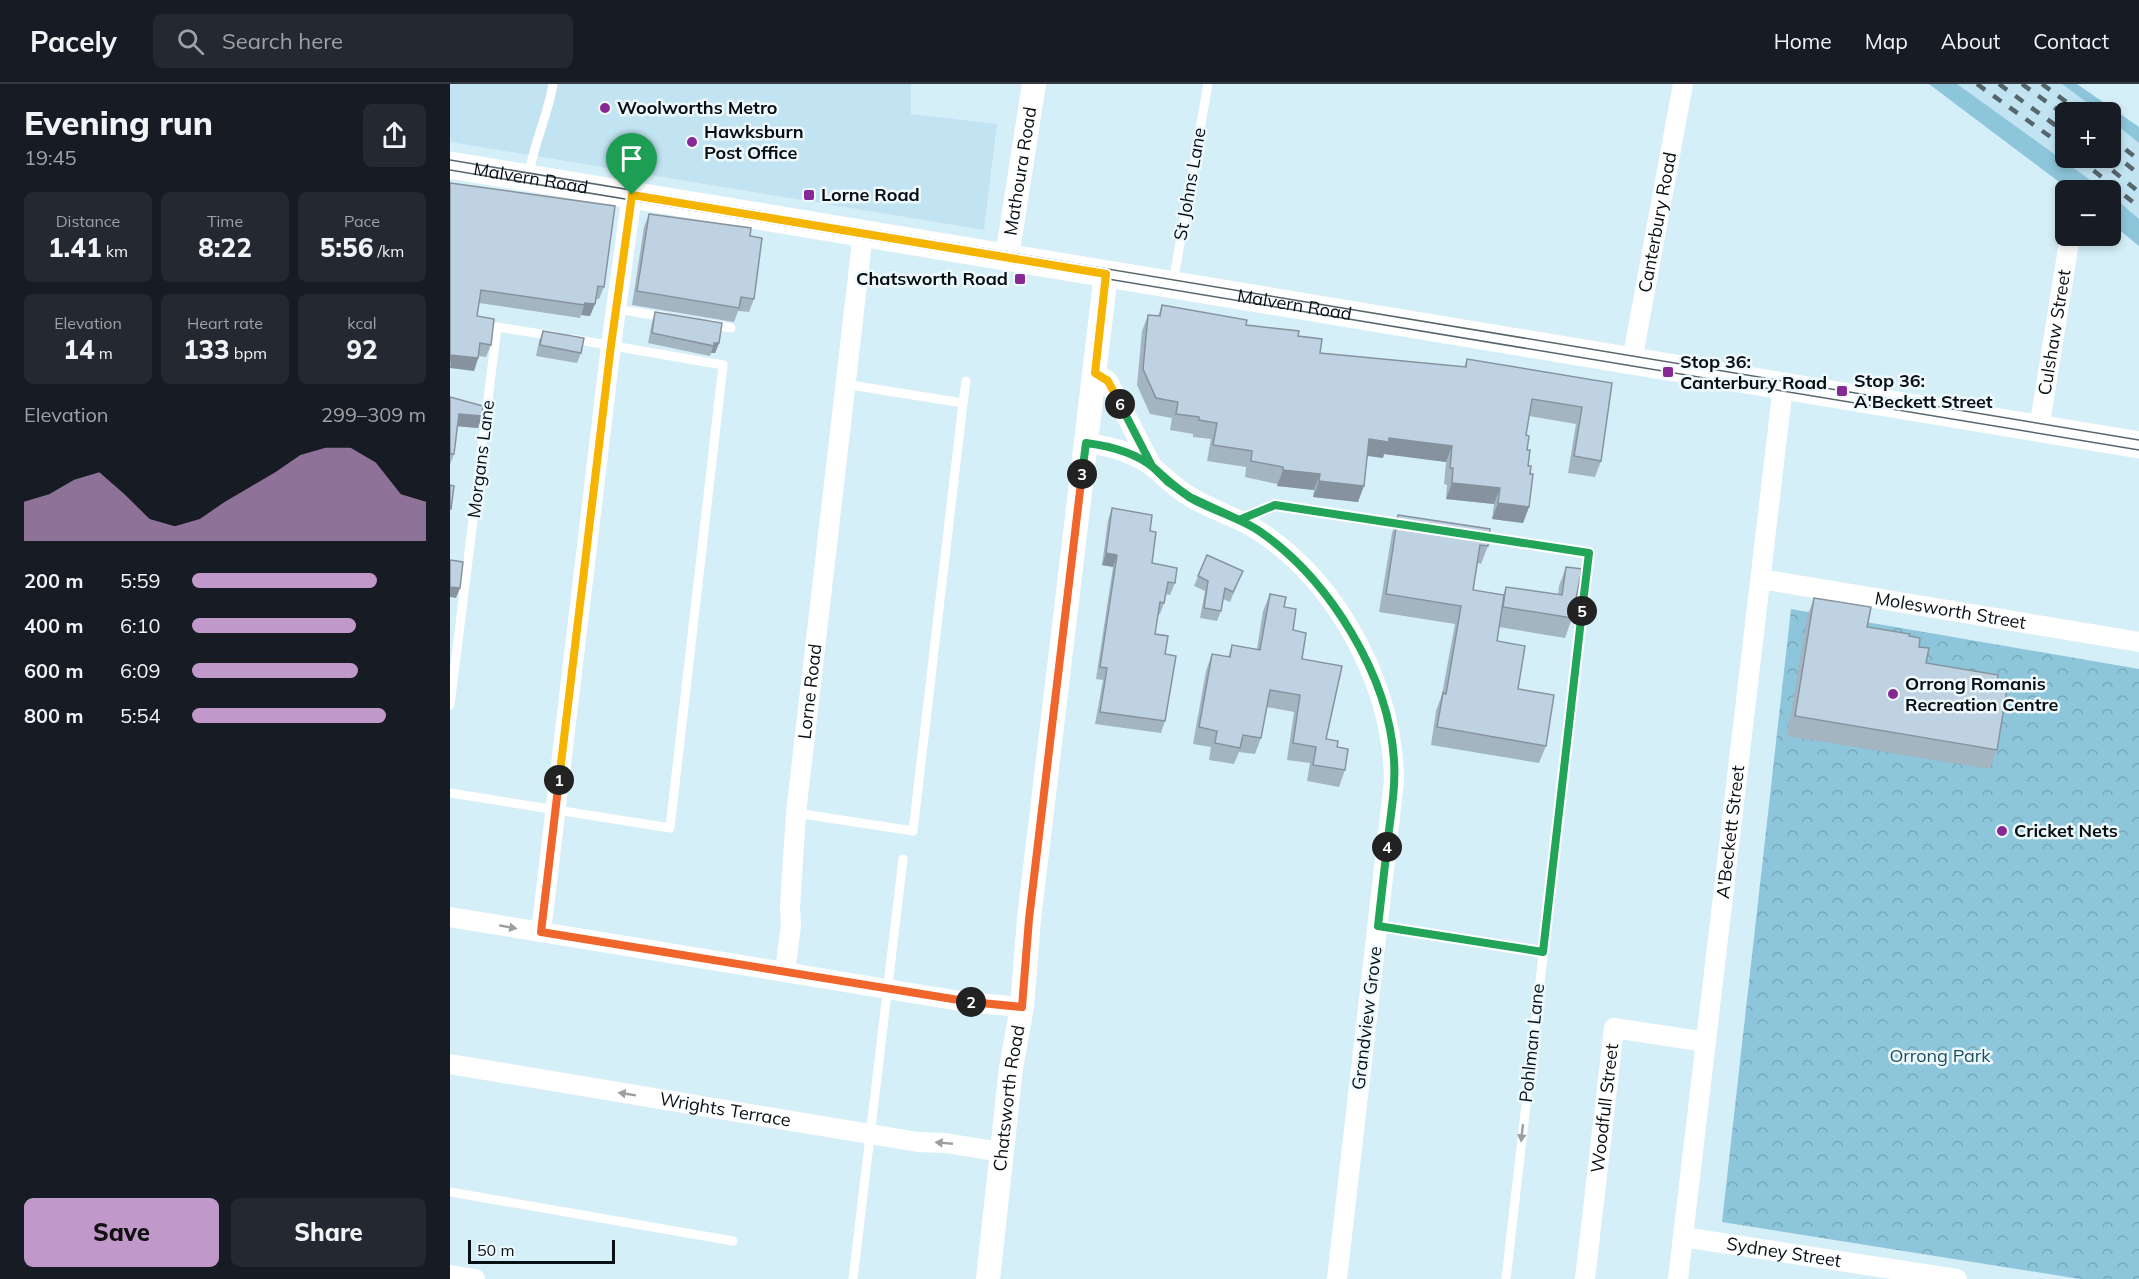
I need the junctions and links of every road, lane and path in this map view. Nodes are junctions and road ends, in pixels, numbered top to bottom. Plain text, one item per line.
1 (553, 84) edge
2 (1034, 84) edge
3 (1208, 84) edge
4 (1683, 84) edge
5 (450, 165) edge
6 (528, 178) junction
7 (632, 195) junction
8 (863, 233) junction
9 (2068, 246) edge
10 (1007, 257) junction
11 (1106, 274) junction
12 (1172, 285) junction
13 (616, 309) junction
14 (675, 319) edge
15 (697, 322) edge
16 (731, 328) dead end
17 (611, 345) junction
18 (1632, 361) junction
19 (1095, 373) junction
20 (966, 381) dead end
21 (844, 384) junction
22 (1783, 386) junction
23 (963, 403) junction
24 (2039, 429) junction
25 (1086, 443) junction
26 (2139, 445) edge
27 (1152, 466) junction
28 (1239, 520) junction
29 (1414, 526) edge
30 (1472, 535) edge
31 (1761, 579) junction
32 (2139, 642) edge
33 (450, 705) edge
34 (450, 793) edge
35 (556, 810) junction
36 (796, 813) junction
37 (903, 859) dead end
38 (450, 917) edge
39 (1378, 926) junction
40 (541, 932) junction
41 (1543, 952) junction
42 (785, 972) junction
43 (888, 989) junction
44 (1022, 1007) junction
45 (1706, 1042) junction
46 (450, 1064) edge
47 (871, 1134) junction
48 (1001, 1152) junction
49 (450, 1192) edge
50 (1683, 1237) junction
51 (733, 1241) dead end
52 (450, 1275) edge
53 (475, 1279) edge
54 (853, 1279) edge
55 (988, 1279) edge
56 (1337, 1279) edge
57 (1506, 1279) edge
58 (1585, 1279) edge
59 (1678, 1279) edge
60 (1957, 1279) edge

1 - 6 lane
2 - 10 street, Mathoura Road
3 - 12 lane, St Johns Lane
4 - 18 street, Canterbury Road
5 - 6 main road, Malvern Road
6 - 7 main road, Malvern Road
7 - 8 main road, Malvern Road
7 - 13 street
8 - 10 main road, Malvern Road
8 - 21 street, Lorne Road
9 - 24 street, Culshaw Street
10 - 11 main road, Malvern Road
11 - 12 main road, Malvern Road
11 - 19 street, Chatsworth Road
12 - 18 main road, Malvern Road
13 - 14 lane
13 - 17 street
15 - 16 lane
17 - 33 lane, Morgans Lane
17 - 35 street
17 - 35 lane
18 - 22 main road, Malvern Road
19 - 25 street, Chatsworth Road
19 - 27 street, Grandview Grove
20 - 23 lane
21 - 23 lane
21 - 36 street, Lorne Road
22 - 24 main road, Malvern Road
22 - 31 street, A'Beckett Street
23 - 36 lane
24 - 26 main road, Malvern Road
25 - 27 street, Grandview Grove
25 - 44 street, Chatsworth Road
27 - 28 street, Grandview Grove
28 - 29 lane
28 - 39 street, Grandview Grove
30 - 41 lane, Pohlman Lane
31 - 32 street, Molesworth Street
31 - 45 street, A'Beckett Street
34 - 35 lane
35 - 40 street
36 - 42 street, Lorne Road
37 - 43 lane
38 -> 40 street
39 - 41 lane
39 - 56 street, Grandview Grove
40 - 42 street
41 -> 57 lane, Pohlman Lane
42 - 43 street
43 - 44 street
43 - 47 lane
44 - 48 street, Chatsworth Road
45 - 50 street, A'Beckett Street
45 - 58 street, Woodfull Street
47 -> 46 street, Wrights Terrace
48 -> 47 street, Wrights Terrace
47 - 54 lane
48 - 55 street, Chatsworth Road
49 - 51 lane
50 - 59 street, A'Beckett Street
50 - 60 street, Sydney Street
52 - 53 street

